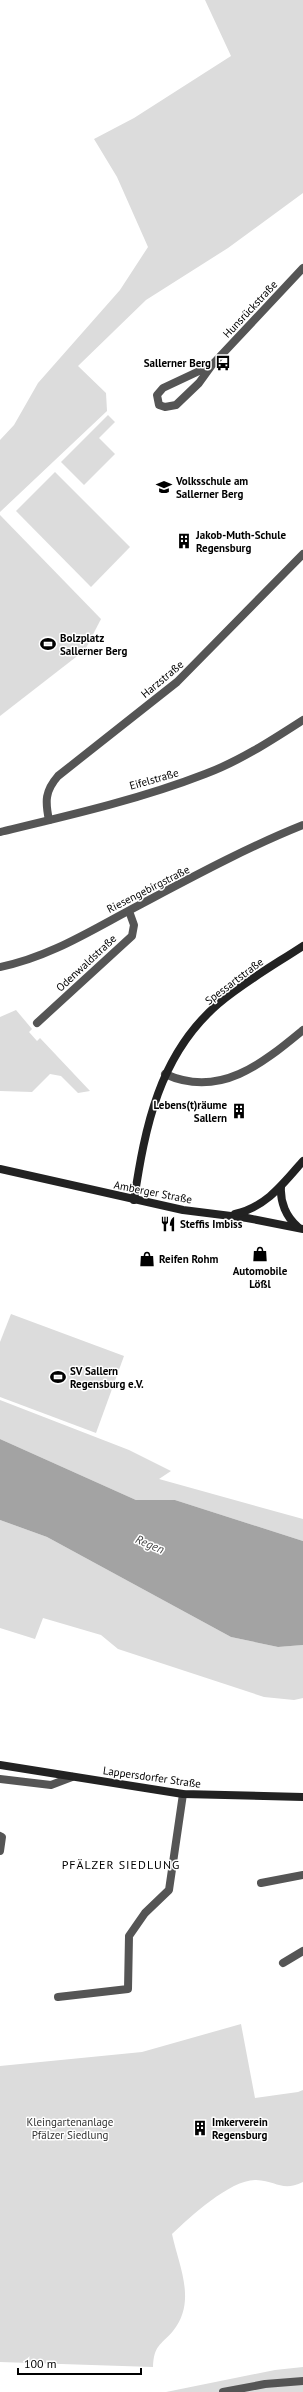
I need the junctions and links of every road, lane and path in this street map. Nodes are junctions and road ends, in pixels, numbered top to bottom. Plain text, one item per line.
1 (302, 270) edge
2 (212, 365) junction
3 (303, 554) edge
4 (303, 720) edge
5 (49, 820) junction
6 (303, 825) edge
7 (0, 832) edge
8 (129, 911) junction
9 (303, 946) edge
10 (0, 967) edge
11 (37, 1024) dead end
12 (303, 1030) edge
13 (165, 1074) junction
14 (303, 1161) edge
15 (0, 1169) edge
16 (280, 1187) junction
17 (134, 1200) junction
18 (230, 1215) junction
19 (301, 1228) edge
20 (0, 1765) edge
21 (72, 1777) junction
22 (0, 1779) edge
23 (183, 1794) junction
24 (303, 1797) edge
25 (0, 1836) edge
26 (0, 1851) edge
27 (303, 1875) edge
28 (261, 1883) dead end
29 (303, 1951) edge
30 (283, 1963) dead end
31 (58, 1997) dead end
32 (303, 2381) edge
33 (223, 2392) edge

1 - 2 street, Hunsrückstraße
2 - 2 street, Hunsrückstraße
3 - 5 street, Harzstraße
4 - 5 street, Eifelstraße
5 - 7 street, Eifelstraße
6 - 8 street, Riesengebirgstraße
8 - 10 street, Riesengebirgstraße
8 - 11 street, Odenwaldstraße
9 - 13 street, Spessartstraße
12 - 13 street
13 - 17 street, Spessartstraße
14 - 16 street
15 - 17 street, Amberger Straße
16 - 18 street
16 - 19 street
17 - 18 street, Amberger Straße
18 - 19 street, Amberger Straße
20 - 21 street, Lappersdorfer Straße
21 - 22 street
21 - 23 street, Lappersdorfer Straße
23 - 24 street, Lappersdorfer Straße
23 - 31 street
25 - 26 street
27 - 28 street
29 - 30 street
32 - 33 street

